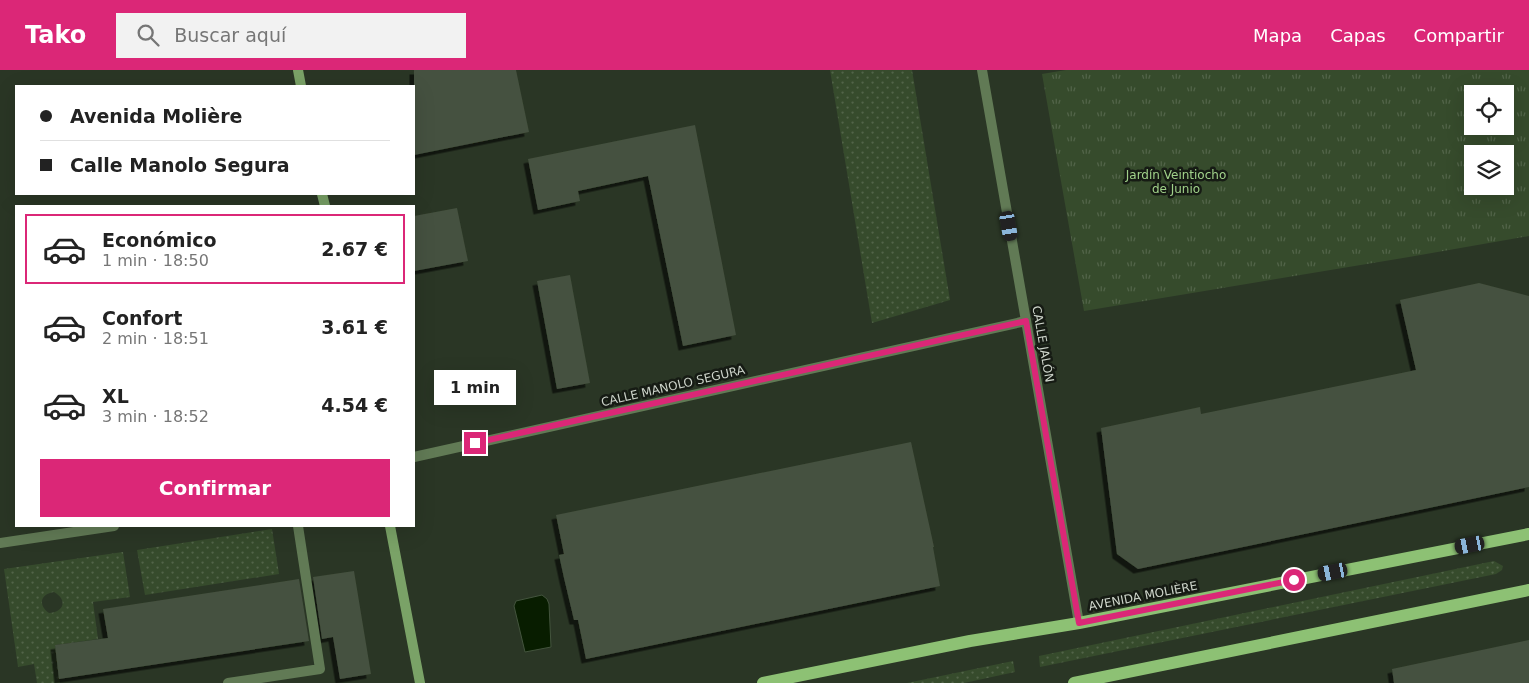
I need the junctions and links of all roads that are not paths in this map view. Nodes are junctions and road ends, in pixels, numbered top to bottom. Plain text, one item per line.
1 (298, 70) edge
2 (982, 70) edge
3 (301, 85) edge
4 (1026, 321) junction
5 (415, 457) edge
6 (107, 527) edge
7 (298, 527) edge
8 (390, 527) edge
9 (1529, 534) edge
10 (0, 543) edge
11 (1529, 590) edge
12 (1079, 623) junction
13 (1079, 682) edge
14 (228, 683) edge
15 (420, 683) edge
16 (762, 683) edge

1 - 3 main road
2 - 4 street, CALLE JALÓN
4 - 5 street, CALLE MANOLO SEGURA
4 - 12 street, CALLE JALÓN
6 - 10 street
7 - 14 street
8 - 15 main road
9 - 12 main road, AVENIDA MOLIÈRE
11 - 13 main road
12 - 16 main road, AVENIDA MOLIÈRE

